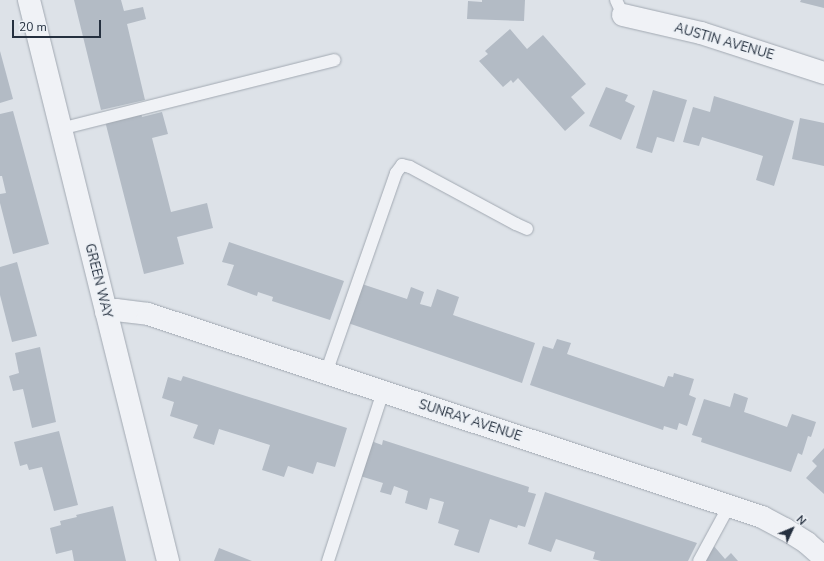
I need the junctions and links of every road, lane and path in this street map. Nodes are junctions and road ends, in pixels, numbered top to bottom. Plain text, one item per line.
1 (29, 0) edge
2 (619, 8) edge
3 (334, 60) dead end
4 (824, 73) edge
5 (60, 129) junction
6 (527, 228) dead end
7 (106, 312) junction
8 (326, 373) junction
9 (383, 392) junction
10 (729, 506) junction
11 (824, 558) edge
12 (168, 561) edge
13 (328, 561) edge
14 (699, 561) edge

1 - 5 street, GREEN WAY
2 - 4 street, AUSTIN AVENUE
3 - 5 lane
5 - 7 street, GREEN WAY
6 - 8 lane
7 - 8 street, SUNRAY AVENUE
7 - 12 street, GREEN WAY
8 - 9 street, SUNRAY AVENUE
9 - 10 street, SUNRAY AVENUE
9 - 13 lane
10 - 11 street, SUNRAY AVENUE
10 - 14 lane

